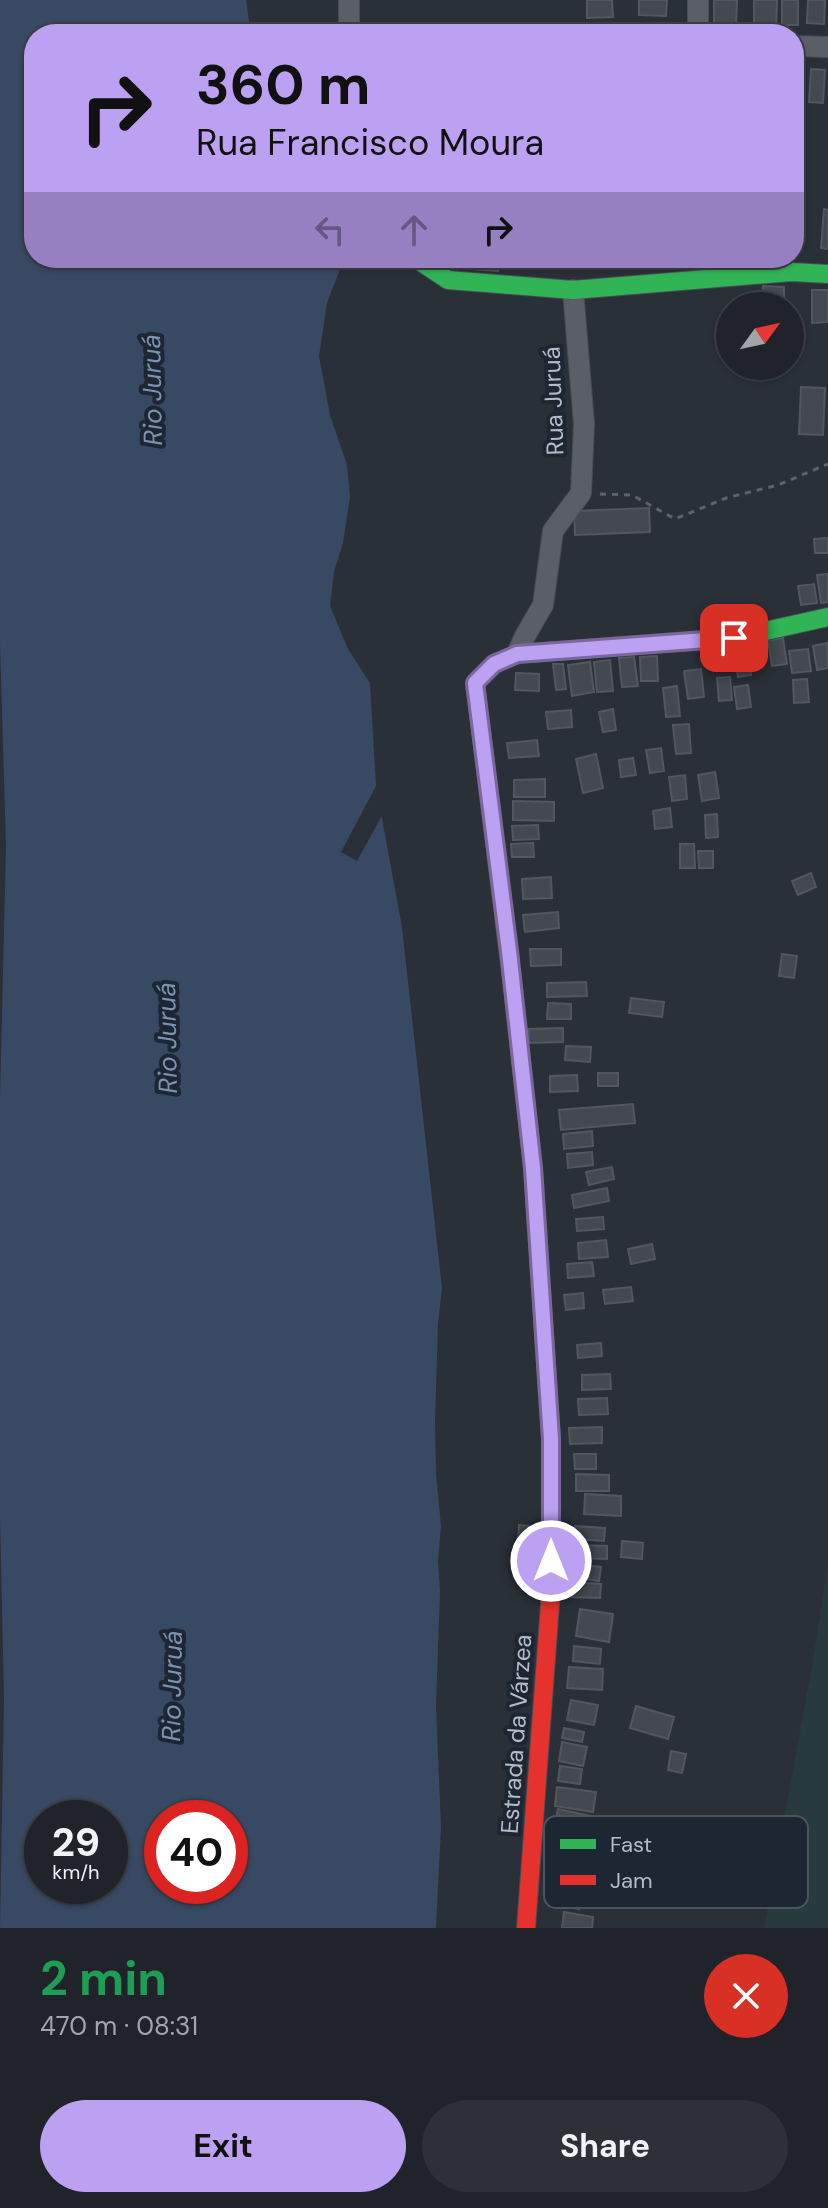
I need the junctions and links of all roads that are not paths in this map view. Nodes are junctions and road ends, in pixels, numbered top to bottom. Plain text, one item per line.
1 (349, 0) edge
2 (698, 0) edge
3 (349, 24) edge
4 (698, 24) edge
5 (804, 46) edge
6 (828, 47) edge
7 (430, 268) edge
8 (828, 274) edge
9 (573, 290) junction
10 (828, 617) edge
11 (517, 654) junction
12 (526, 1928) edge

1 - 3 street
2 - 4 street
5 - 6 street
7 - 9 street
8 - 9 street
9 - 11 street, Rua Juruá
10 - 11 street
11 - 12 street, Estrada da Várzea

